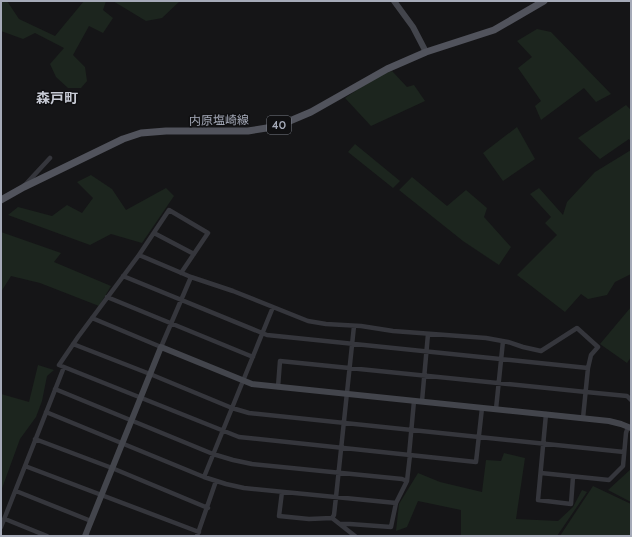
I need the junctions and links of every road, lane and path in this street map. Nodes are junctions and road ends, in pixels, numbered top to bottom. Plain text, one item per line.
1 (394, 1) edge
2 (544, 1) edge
3 (426, 52) junction
4 (50, 158) dead end
5 (24, 187) junction
6 (1, 200) edge
7 (154, 233) junction
8 (194, 254) junction
9 (139, 255) junction
10 (181, 273) junction
11 (123, 276) junction
12 (191, 278) junction
13 (107, 297) junction
14 (181, 301) junction
15 (273, 308) junction
16 (92, 318) junction
17 (171, 322) junction
18 (354, 326) junction
19 (263, 333) junction
20 (428, 334) junction
21 (503, 341) junction
22 (352, 343) junction
23 (73, 344) junction
24 (161, 347) junction
25 (427, 351) junction
26 (253, 357) junction
27 (501, 359) junction
28 (64, 367) junction
29 (349, 368) junction
30 (588, 368) junction
31 (150, 374) junction
32 (424, 375) junction
33 (243, 381) junction
34 (498, 383) junction
35 (278, 387) junction
36 (55, 389) junction
37 (586, 392) junction
38 (347, 394) junction
39 (141, 398) junction
40 (631, 400) edge
41 (414, 401) junction
42 (422, 401) junction
43 (232, 408) junction
44 (482, 408) junction
45 (496, 409) junction
46 (46, 412) junction
47 (546, 414) junction
48 (583, 418) junction
49 (132, 420) junction
50 (344, 423) junction
51 (630, 428) edge
52 (412, 430) junction
53 (223, 431) junction
54 (479, 437) junction
55 (35, 439) junction
56 (543, 443) junction
57 (122, 444) junction
58 (341, 448) junction
59 (624, 452) junction
60 (213, 454) junction
61 (409, 455) junction
62 (24, 466) junction
63 (112, 468) junction
64 (339, 472) junction
65 (541, 473) junction
66 (204, 477) junction
67 (573, 477) junction
68 (407, 480) junction
69 (216, 481) junction
70 (16, 491) junction
71 (282, 492) junction
72 (101, 496) junction
73 (336, 497) junction
74 (396, 503) junction
75 (208, 508) junction
76 (332, 518) junction
77 (5, 519) junction
78 (91, 521) junction
79 (341, 524) junction
80 (1, 527) edge
81 (198, 534) edge
82 (47, 536) edge
83 (85, 536) edge
84 (355, 536) edge

1 - 3 street
2 - 3 main road, 内原塩崎線 / 40
3 - 5 main road, 内原塩崎線 / 40
4 - 5 street
5 - 6 main road, 内原塩崎線 / 40
7 - 8 street
7 - 8 street
7 - 9 street
8 - 10 street
9 - 10 street
9 - 11 street
10 - 12 street
11 - 13 street
11 - 14 street
12 - 14 street
12 - 15 street
13 - 16 street
13 - 17 street
14 - 17 street
14 - 19 street
15 - 18 street
15 - 19 street
16 - 23 street
16 - 24 street
17 - 24 street
17 - 26 street
18 - 20 street
18 - 22 street
19 - 22 street
19 - 26 street
20 - 21 street
20 - 25 street
21 - 27 street
21 - 30 street
22 - 25 street
22 - 29 street
23 - 28 street
23 - 31 street
24 - 31 street
24 - 33 street
25 - 27 street
25 - 32 street
26 - 33 street
27 - 30 street
27 - 34 street
28 - 36 street
28 - 39 street
29 - 32 street
29 - 35 street
29 - 38 street
30 - 37 street
31 - 39 street
31 - 43 street
32 - 34 street
32 - 42 street
33 - 35 street
33 - 43 street
34 - 37 street
34 - 45 street
35 - 38 street
36 - 46 street
36 - 49 street
37 - 40 street
37 - 48 street
38 - 41 street
38 - 50 street
39 - 49 street
39 - 53 street
41 - 42 street
41 - 52 street
42 - 44 street
43 - 50 street
43 - 53 street
44 - 45 street
44 - 54 street
45 - 47 street
46 - 55 street
46 - 57 street
47 - 48 street
47 - 56 street
48 - 51 street
49 - 57 street
49 - 60 street
50 - 52 street
50 - 58 street
51 - 59 street
52 - 54 street
52 - 61 street
53 - 58 street
53 - 60 street
54 - 56 street
54 - 61 street
55 - 62 street
55 - 63 street
56 - 59 street
56 - 65 street
57 - 63 street
57 - 66 street
58 - 61 street
58 - 64 street
59 - 67 street
60 - 64 street
60 - 66 street
61 - 68 street
62 - 70 street
62 - 72 street
63 - 72 street
63 - 75 street
64 - 68 street
64 - 73 street
65 - 67 street
65 - 67 street
66 - 69 street
68 - 74 street
69 - 71 street
69 - 75 street
70 - 77 street
70 - 78 street
71 - 73 street
71 - 76 street
72 - 78 street
72 - 81 street
73 - 74 street
73 - 76 street
74 - 79 street
75 - 81 street
76 - 79 street
77 - 80 street
77 - 82 street
78 - 83 street
79 - 84 street

